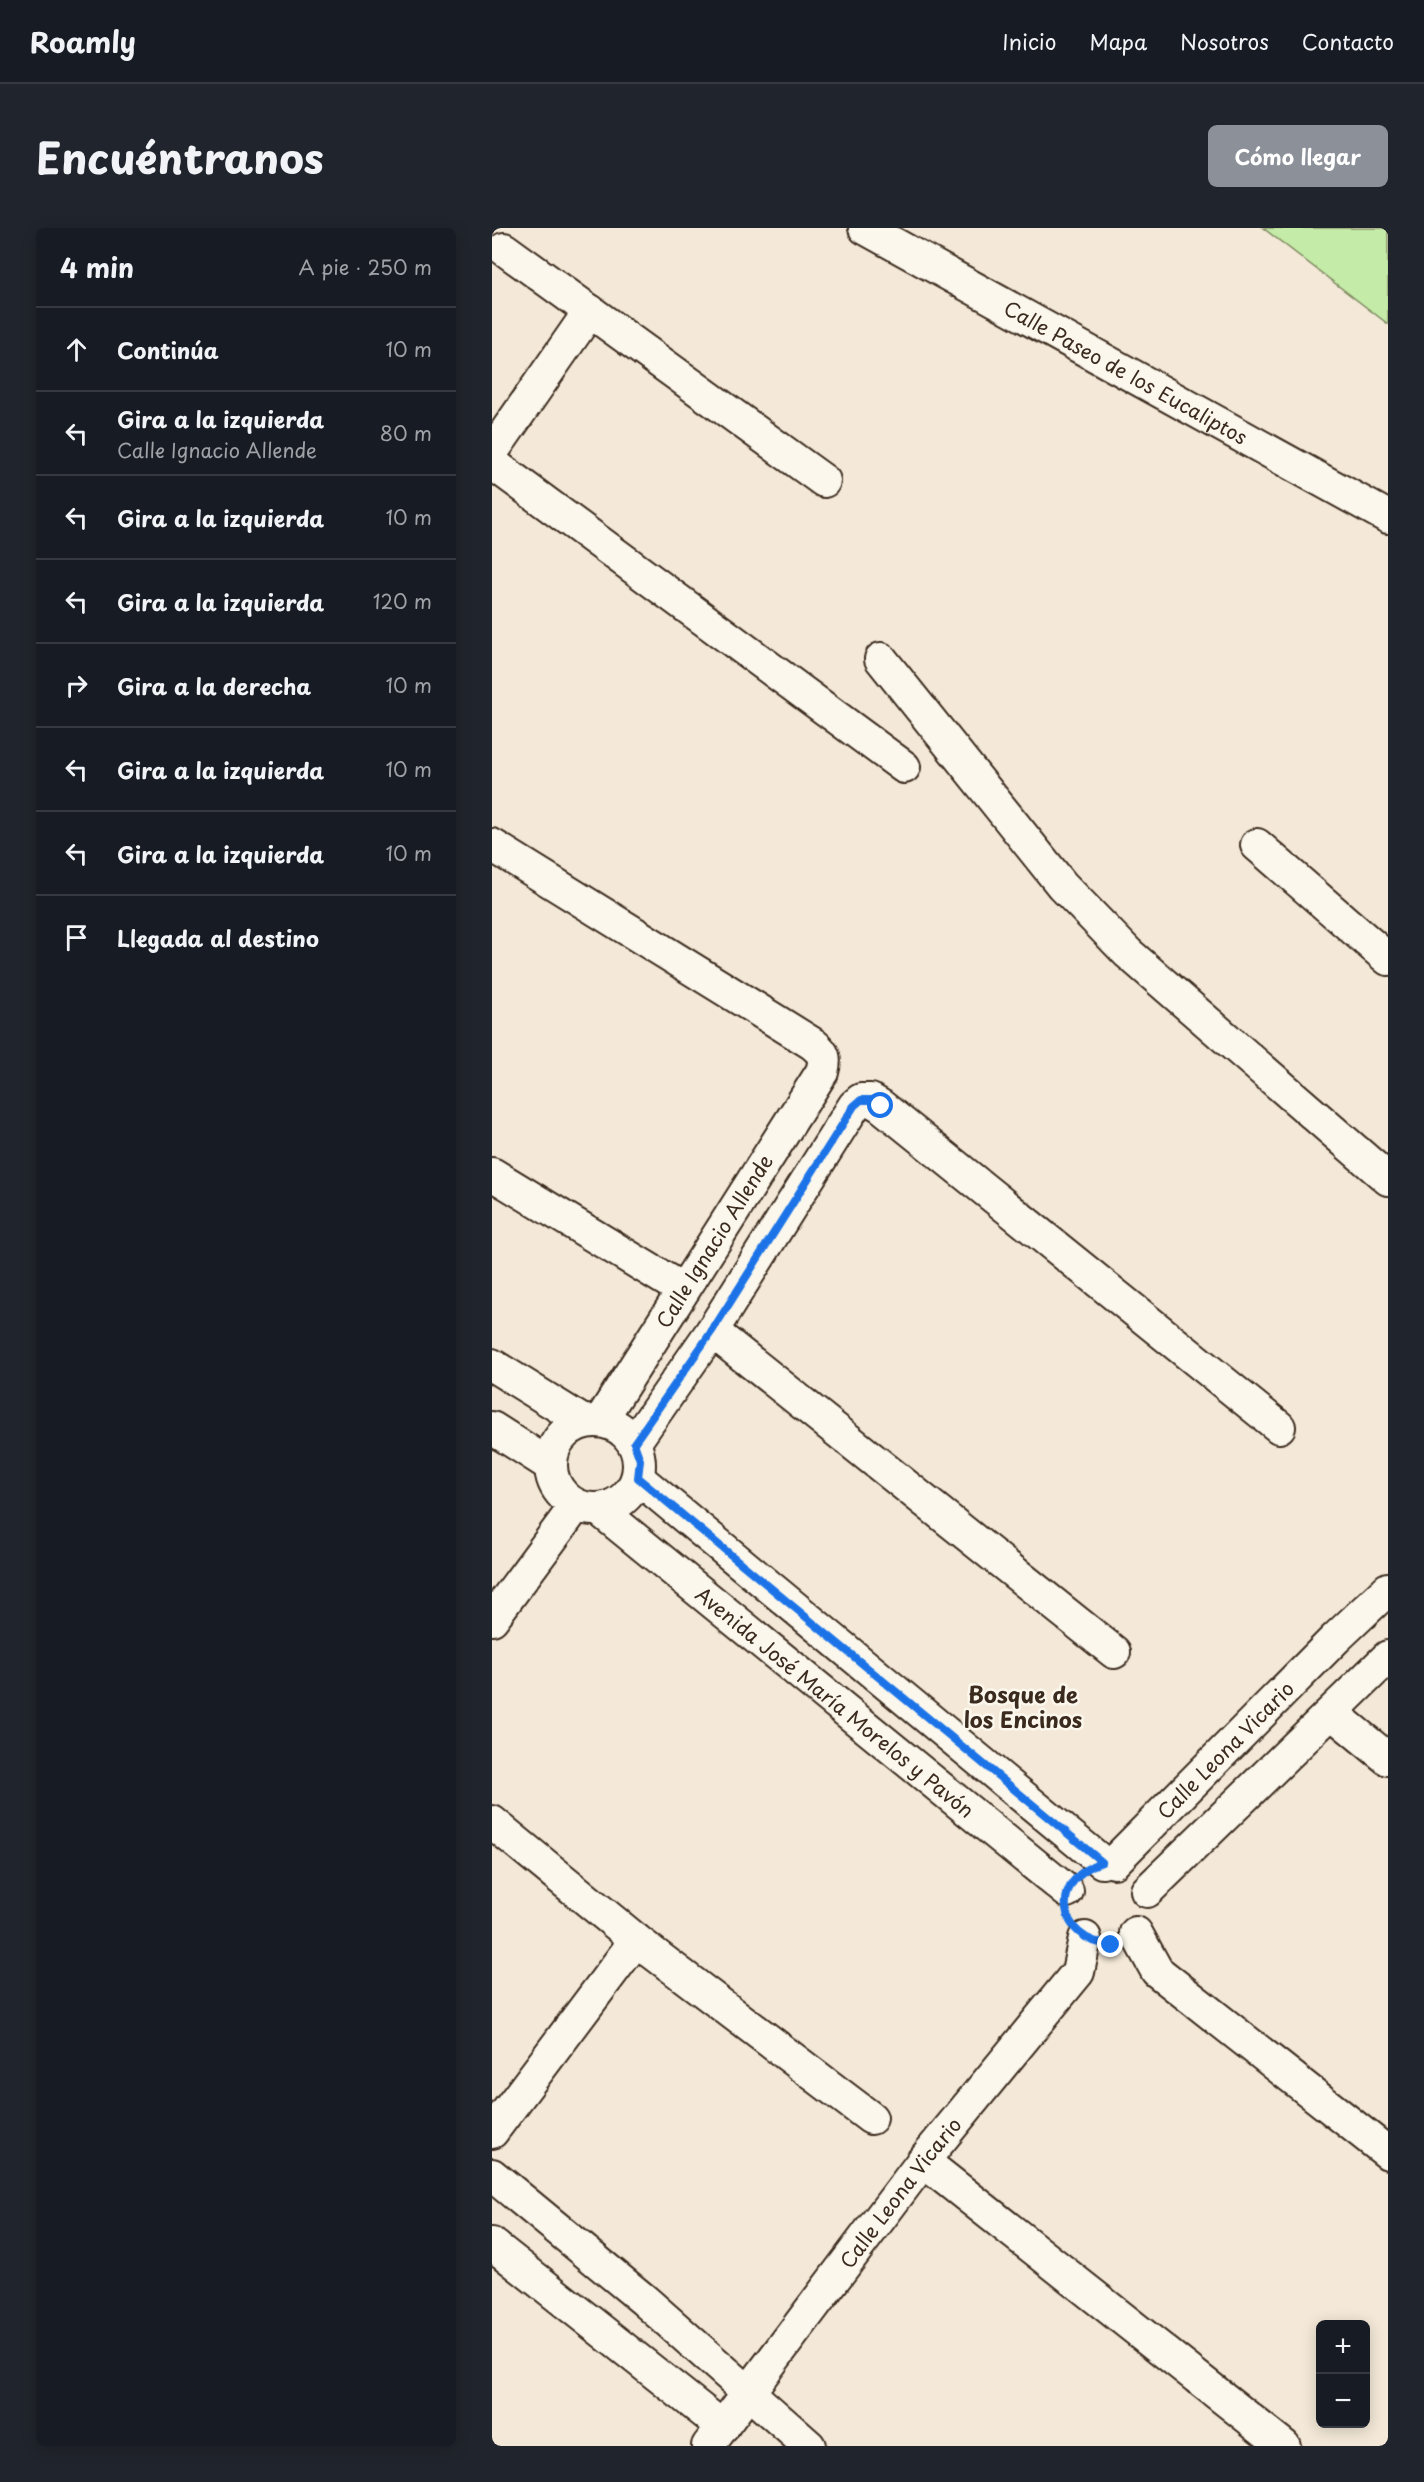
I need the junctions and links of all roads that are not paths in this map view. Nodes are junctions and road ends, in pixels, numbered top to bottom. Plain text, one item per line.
1 (866, 228) edge
2 (504, 249) dead end
3 (590, 310) junction
4 (492, 452) edge
5 (492, 463) edge
6 (824, 481) dead end
7 (1388, 517) edge
8 (881, 659) dead end
9 (903, 767) dead end
10 (492, 844) edge
11 (1257, 845) dead end
12 (1388, 959) edge
13 (492, 1174) edge
14 (1388, 1179) edge
15 (683, 1290) junction
16 (712, 1331) junction
17 (492, 1365) edge
18 (592, 1421) junction
19 (1279, 1427) dead end
20 (492, 1428) edge
21 (634, 1443) junction
22 (550, 1465) junction
23 (638, 1478) junction
24 (588, 1509) junction
25 (1388, 1589) edge
26 (492, 1619) edge
27 (1336, 1638) junction
28 (1114, 1652) dead end
29 (1379, 1666) edge
30 (1332, 1713) junction
31 (1388, 1759) edge
32 (492, 1822) edge
33 (1108, 1862) junction
34 (1067, 1891) junction
35 (1147, 1891) junction
36 (1136, 1933) junction
37 (1084, 1938) junction
38 (636, 1940) junction
39 (871, 2118) dead end
40 (492, 2132) edge
41 (1388, 2153) edge
42 (923, 2161) junction
43 (492, 2175) edge
44 (492, 2244) edge
45 (750, 2394) junction
46 (716, 2436) edge
47 (809, 2446) edge
48 (1284, 2446) edge

1 - 7 street, Calle Paseo de los Eucaliptos
2 - 3 street
3 - 4 street
3 - 6 street
5 - 9 street
8 - 14 street
10 - 15 street, Calle Ignacio Allende
11 - 12 street
13 - 15 street
15 - 18 street, Calle Ignacio Allende
16 - 19 street
16 - 21 street
16 - 28 street
17 - 18 street
18 - 21 street
18 - 22 street
20 - 22 street
21 - 23 street
22 - 24 street
23 - 24 street
23 - 33 street
24 - 26 street
24 - 34 street, Avenida José María Morelos y Pavón
25 - 27 street, Calle Leona Vicario
27 - 29 street
27 - 33 street, Calle Leona Vicario
29 - 30 street
30 - 31 street
30 - 35 street
32 - 38 street
33 - 34 street
33 - 35 street
34 - 37 street
35 - 36 street
36 - 37 street
36 - 41 street
37 - 42 street, Calle Leona Vicario
38 - 39 street
38 - 40 street
42 - 45 street, Calle Leona Vicario
42 - 48 street
43 - 45 street
44 - 46 street
45 - 46 street, Calle Leona Vicario
45 - 47 street

